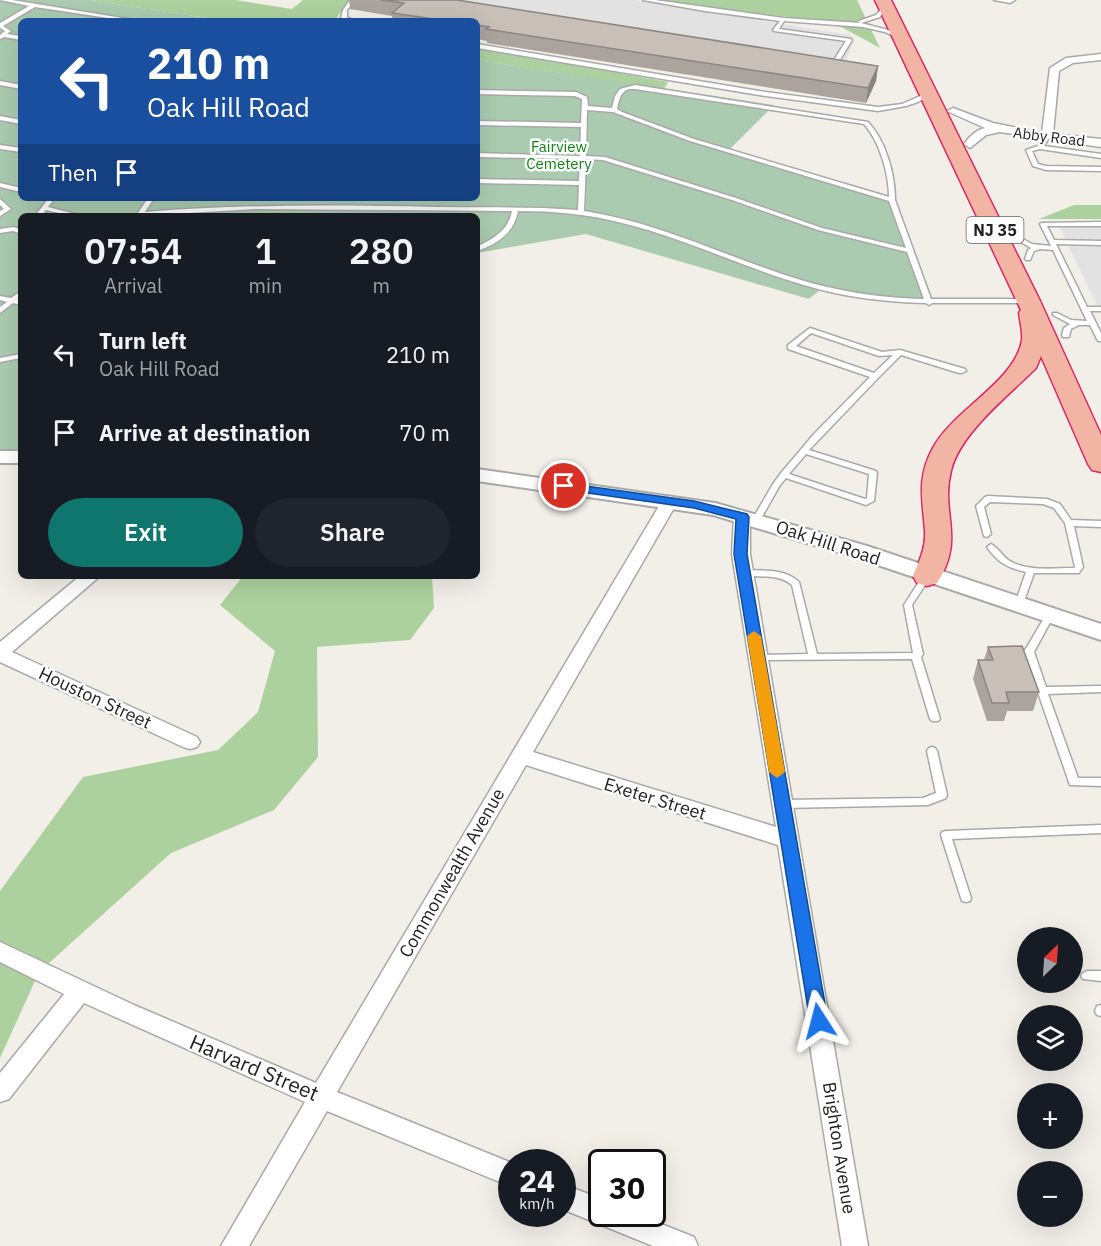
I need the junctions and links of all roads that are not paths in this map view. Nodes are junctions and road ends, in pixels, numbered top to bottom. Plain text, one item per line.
1 (2, 0) edge
2 (353, 0) edge
3 (645, 0) edge
4 (999, 0) edge
5 (1010, 0) edge
6 (889, 2) edge
7 (34, 5) junction
8 (118, 18) edge
9 (344, 18) edge
10 (783, 20) junction
11 (858, 23) junction
12 (0, 25) edge
13 (2, 36) edge
14 (901, 37) junction
15 (18, 38) edge
16 (480, 46) edge
17 (1101, 57) edge
18 (821, 66) edge
19 (0, 83) edge
20 (18, 86) edge
21 (480, 92) edge
22 (929, 94) junction
23 (586, 108) junction
24 (614, 110) junction
25 (953, 111) junction
26 (0, 118) edge
27 (18, 121) edge
28 (480, 123) edge
29 (585, 124) junction
30 (996, 130) junction
31 (1044, 142) junction
32 (1101, 143) edge
33 (970, 144) junction
34 (0, 147) edge
35 (18, 150) edge
36 (480, 154) edge
37 (1101, 156) edge
38 (584, 157) junction
39 (1101, 169) edge
40 (480, 181) edge
41 (582, 183) junction
42 (0, 185) edge
43 (18, 189) edge
44 (892, 200) junction
45 (0, 201) edge
46 (51, 201) edge
47 (267, 201) edge
48 (46, 208) junction
49 (268, 208) junction
50 (515, 210) junction
51 (41, 213) edge
52 (67, 213) edge
53 (177, 213) edge
54 (581, 213) junction
55 (0, 214) edge
56 (1101, 224) edge
57 (0, 231) edge
58 (17, 231) edge
59 (1101, 243) edge
60 (1053, 245) junction
61 (480, 247) edge
62 (910, 252) junction
63 (1033, 253) junction
64 (18, 296) edge
65 (0, 298) edge
66 (12, 301) junction
67 (18, 302) edge
68 (1029, 302) junction
69 (929, 303) junction
70 (1084, 309) junction
71 (1101, 309) edge
72 (0, 311) edge
73 (1092, 323) junction
74 (1071, 329) junction
75 (1099, 331) edge
76 (1101, 339) edge
77 (900, 352) junction
78 (1076, 356) dead end
79 (18, 357) edge
80 (0, 360) edge
81 (962, 371) dead end
82 (875, 376) junction
83 (804, 451) junction
84 (1101, 464) edge
85 (784, 475) junction
86 (480, 476) edge
87 (670, 501) junction
88 (749, 518) junction
89 (1069, 523) junction
90 (1101, 524) edge
91 (987, 534) dead end
92 (991, 547) dead end
93 (1030, 572) junction
94 (744, 573) junction
95 (927, 576) junction
96 (86, 579) edge
97 (1018, 604) junction
98 (1050, 615) junction
99 (1101, 632) edge
100 (0, 653) edge
101 (916, 656) junction
102 (758, 657) junction
103 (813, 657) junction
104 (1101, 689) edge
105 (1042, 691) junction
106 (935, 719) dead end
107 (190, 742) dead end
108 (932, 751) dead end
109 (521, 756) junction
110 (1101, 782) edge
111 (783, 804) junction
112 (1101, 829) edge
113 (790, 840) junction
114 (966, 898) dead end
115 (0, 951) edge
116 (1087, 976) dead end
117 (1101, 976) edge
118 (79, 992) junction
119 (0, 1091) edge
120 (321, 1097) junction
121 (498, 1169) edge
122 (638, 1227) edge
123 (234, 1246) edge
124 (686, 1246) edge
125 (855, 1246) edge

1 - 7 lane
2 - 9 lane
3 - 10 lane
4 - 5 street
6 - 11 lane
6 - 14 highway, NJ 35
6 - 25 highway, NJ 35
7 - 8 lane
7 - 12 lane
10 - 11 lane
10 - 18 lane
11 - 14 lane
12 - 13 lane
13 - 15 lane
14 - 22 highway, NJ 35
16 - 22 lane
17 - 31 street
19 - 20 lane
21 - 23 lane
22 - 68 highway, NJ 35
23 - 24 lane
23 - 29 lane
24 - 44 lane
24 - 44 lane
25 - 30 street, Abby Road
25 - 33 highway, NJ 35
26 - 27 lane
28 - 29 lane
29 - 38 lane
30 - 31 street, Abby Road
30 - 33 street, Abby Road
31 - 32 street, Abby Road
31 - 37 lane
31 - 39 lane
33 - 63 highway, NJ 35
34 - 35 lane
36 - 38 lane
38 - 41 lane
38 - 62 lane
40 - 41 lane
41 - 54 lane
42 - 43 lane
44 - 62 lane
45 - 55 lane
46 - 48 lane
47 - 49 lane
48 - 51 lane
48 - 52 lane
49 - 50 lane
49 - 53 lane
50 - 54 lane
50 - 61 lane
54 - 69 lane
56 - 60 lane
57 - 58 lane
59 - 60 lane
60 - 63 lane
60 - 70 lane
62 - 69 lane
63 - 74 highway, NJ 35
64 - 66 lane
65 - 66 lane
66 - 67 lane
66 - 72 lane
68 - 69 lane
68 - 84 highway, NJ 35
68 - 95 highway
70 - 71 lane
70 - 73 lane
73 - 74 lane
73 - 75 lane
74 - 78 highway, NJ 35
75 - 76 lane
77 - 81 lane
77 - 82 lane
77 - 82 lane
79 - 80 lane
82 - 83 lane
83 - 85 lane
83 - 85 lane
85 - 88 lane
86 - 87 street, Oak Hill Road
87 - 88 street, Oak Hill Road
87 - 109 street, Commonwealth Avenue
88 - 94 street, Brighton Avenue
88 - 95 street, Oak Hill Road
89 - 90 lane
89 - 91 lane
89 - 93 lane
92 - 93 lane
93 - 97 lane
94 - 102 street, Brighton Avenue
94 - 103 lane
95 - 97 street, Oak Hill Road
95 - 101 lane
96 - 100 street
97 - 98 street, Oak Hill Road
98 - 99 street, Oak Hill Road
98 - 105 lane
100 - 107 street, Houston Street
101 - 103 lane
101 - 106 lane
102 - 103 lane
102 - 111 street, Brighton Avenue
104 - 105 lane
105 - 110 lane
108 - 111 lane
109 - 113 street, Exeter Street
109 - 120 street, Commonwealth Avenue
111 - 113 street, Brighton Avenue
112 - 114 lane
113 - 125 street, Brighton Avenue
115 - 118 street, Harvard Street
116 - 117 lane
118 - 119 street
118 - 120 street, Harvard Street
120 - 121 street, Harvard Street
120 - 123 street, Commonwealth Avenue
122 - 124 street

